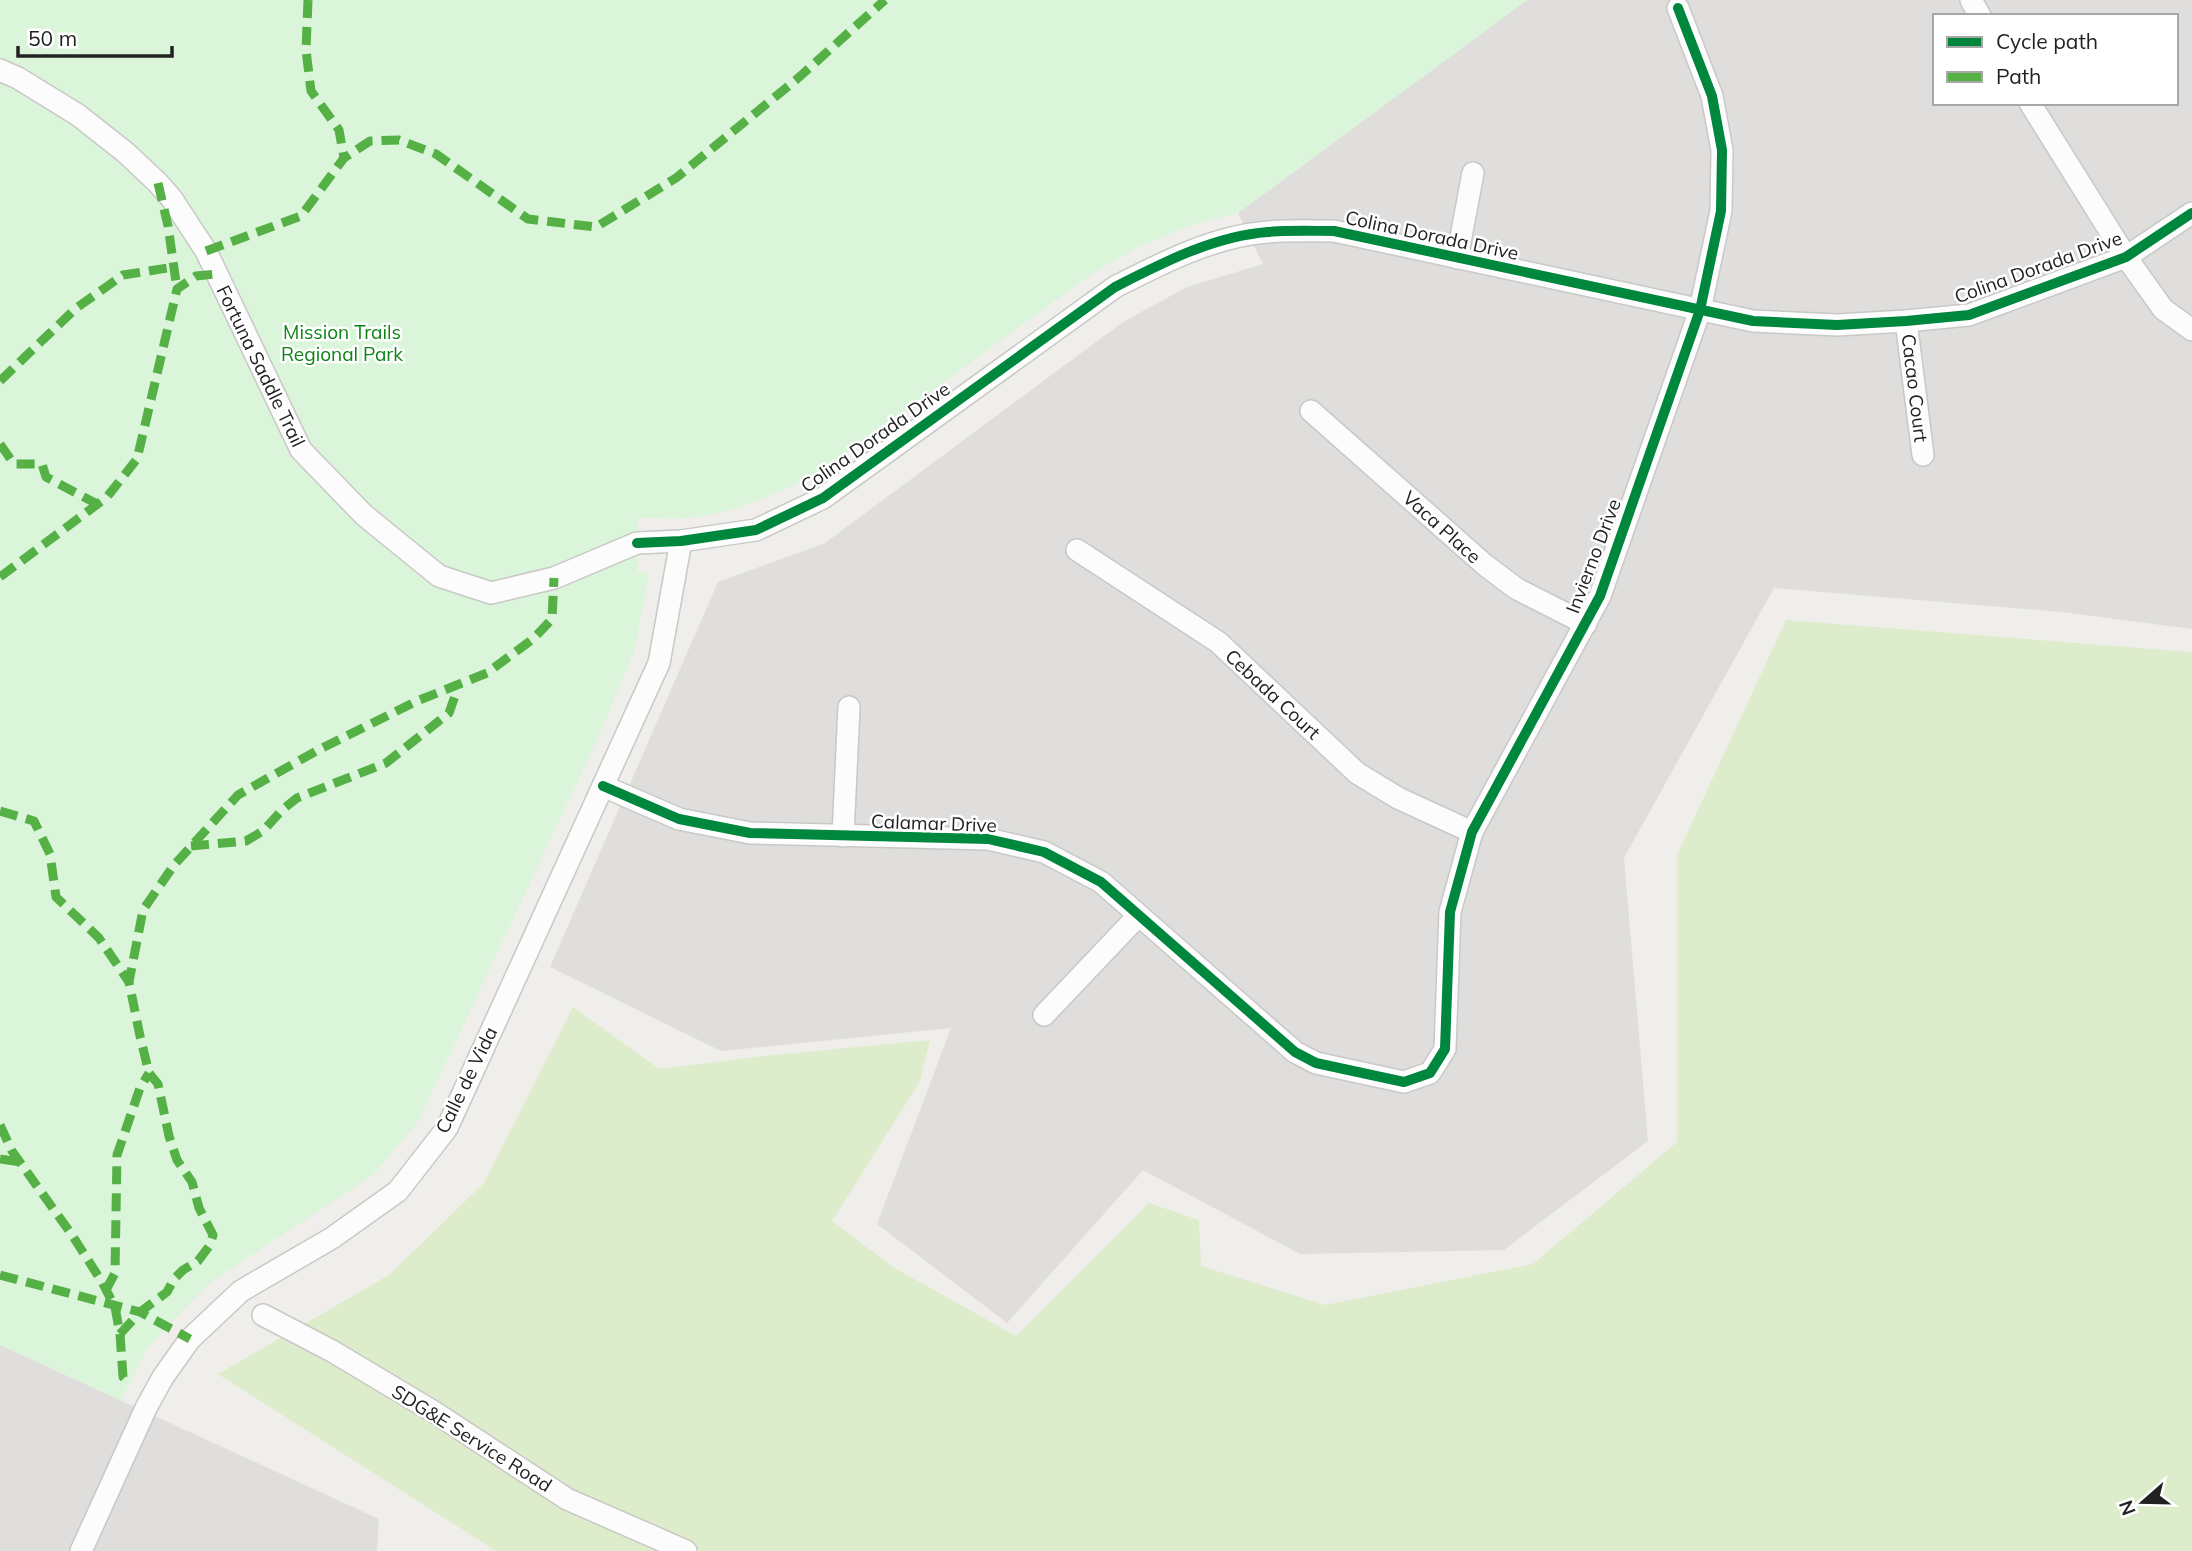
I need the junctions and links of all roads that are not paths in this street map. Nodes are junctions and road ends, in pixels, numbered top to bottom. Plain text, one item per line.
1 (1678, 8) dead end
2 (0, 70) edge
3 (2031, 105) edge
4 (1473, 173) dead end
5 (2192, 213) edge
6 (2126, 257) junction
7 (1457, 258) junction
8 (1700, 310) junction
9 (1906, 321) junction
10 (2192, 330) edge
11 (1311, 411) dead end
12 (1923, 455) dead end
13 (681, 541) junction
14 (638, 543) joint
15 (1077, 550) dead end
16 (1586, 624) junction
17 (849, 707) dead end
18 (603, 786) junction
19 (1472, 832) junction
20 (842, 836) junction
21 (1138, 916) junction
22 (1044, 1015) dead end
23 (1405, 1082) joint
24 (263, 1315) dead end
25 (81, 1551) edge
26 (686, 1551) edge

1 - 8 street, Invierno Drive
2 - 14 street, Fortuna Saddle Trail
3 - 6 street
4 - 7 street
5 - 6 street, Colina Dorada Drive
6 - 9 street, Colina Dorada Drive
6 - 10 street
7 - 8 street, Colina Dorada Drive
7 - 13 street, Colina Dorada Drive
8 - 9 street, Colina Dorada Drive
8 - 16 street, Invierno Drive
9 - 12 street, Cacao Court
11 - 16 street, Vaca Place
13 - 14 street, Colina Dorada Drive
13 - 18 street, Calle de Vida
15 - 19 street, Cebada Court
16 - 19 street, Invierno Drive
17 - 20 street
18 - 20 street, Calamar Drive
18 - 25 street, Calle de Vida
19 - 23 street, Invierno Drive
20 - 21 street, Calamar Drive
21 - 22 street
21 - 23 street, Calamar Drive
24 - 26 street, SDG&E Service Road

